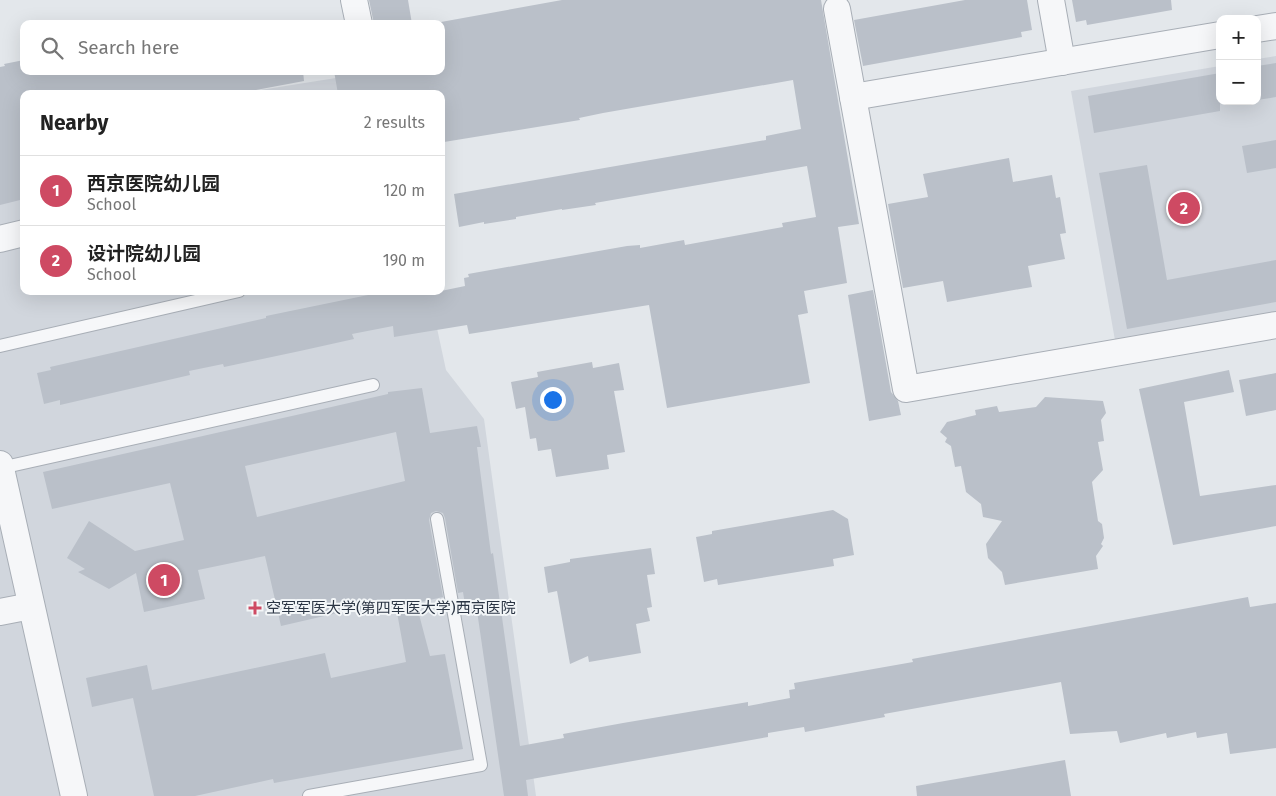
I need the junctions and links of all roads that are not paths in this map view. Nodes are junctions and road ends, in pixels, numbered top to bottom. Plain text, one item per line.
1 (354, 0) edge
2 (1051, 0) edge
3 (837, 9) dead end
4 (358, 20) edge
5 (1276, 26) edge
6 (1261, 28) edge
7 (1216, 36) edge
8 (1062, 62) junction
9 (853, 97) junction
10 (20, 234) edge
11 (0, 239) edge
12 (222, 295) edge
13 (1276, 325) edge
14 (0, 346) edge
15 (373, 384) dead end
16 (0, 466) edge
17 (437, 520) dead end
18 (30, 606) junction
19 (0, 612) edge
20 (74, 796) edge
21 (309, 796) edge

1 - 4 street
2 - 8 street
3 - 9 street
5 - 6 street
7 - 8 street
8 - 9 street
9 - 13 street
10 - 11 street
12 - 14 lane
15 - 16 lane
16 - 18 street
17 - 21 lane
18 - 19 street
18 - 20 street

